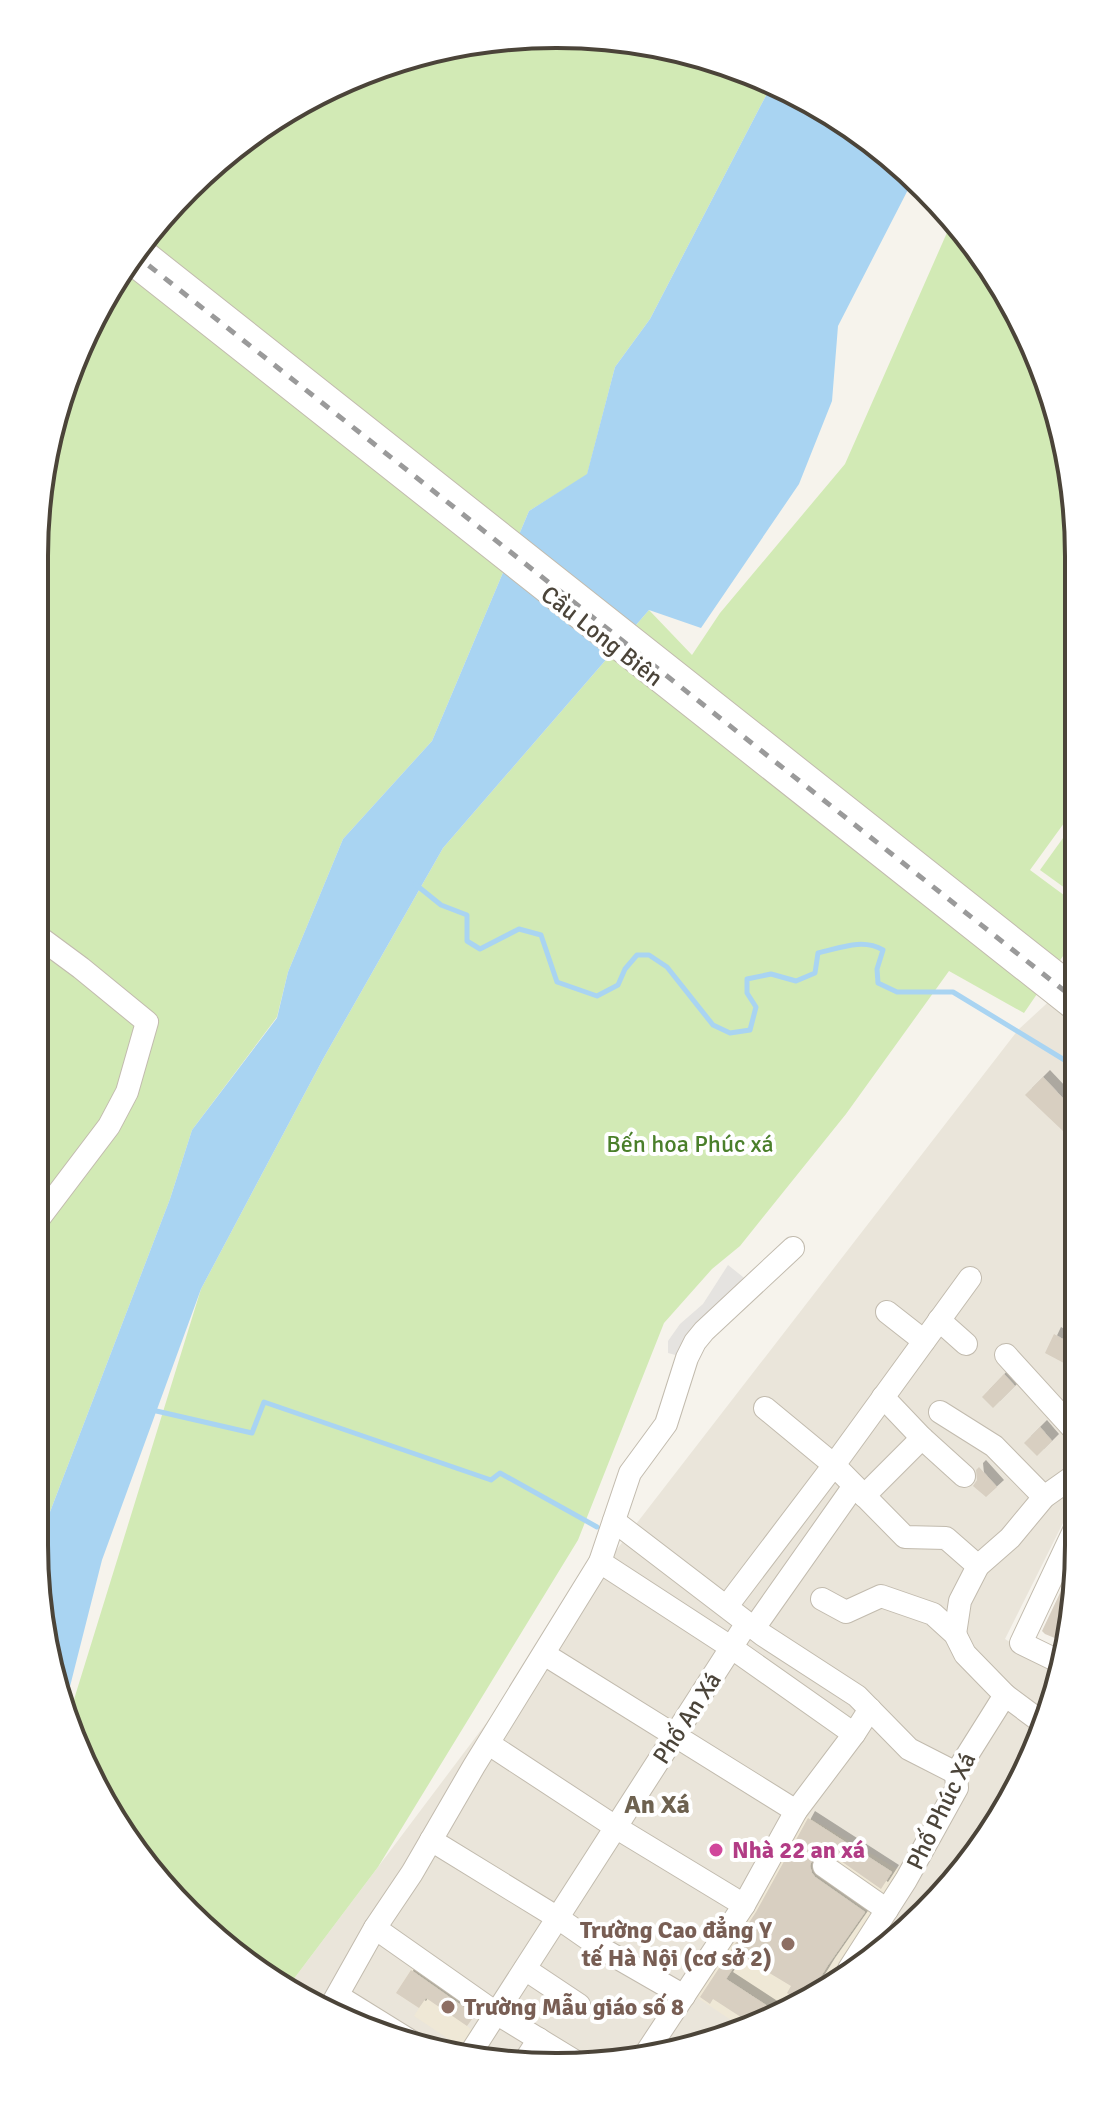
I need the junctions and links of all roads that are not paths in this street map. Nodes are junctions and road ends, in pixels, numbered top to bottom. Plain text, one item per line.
1 (148, 254) edge
2 (138, 269) edge
3 (48, 944) edge
4 (1065, 979) edge
5 (1065, 1002) edge
6 (48, 1207) edge
7 (793, 1248) dead end
8 (970, 1278) dead end
9 (887, 1312) dead end
10 (939, 1320) junction
11 (924, 1341) junction
12 (966, 1344) dead end
13 (1006, 1355) dead end
14 (883, 1397) junction
15 (765, 1408) dead end
16 (940, 1412) dead end
17 (1065, 1420) edge
18 (922, 1438) junction
19 (834, 1465) junction
20 (964, 1476) dead end
21 (1065, 1482) edge
22 (859, 1491) junction
23 (1044, 1497) junction
24 (614, 1521) junction
25 (1065, 1550) edge
26 (600, 1562) junction
27 (978, 1566) junction
28 (822, 1599) dead end
29 (727, 1606) junction
30 (750, 1626) junction
31 (955, 1634) junction
32 (732, 1648) junction
33 (544, 1654) junction
34 (1052, 1658) edge
35 (1005, 1695) junction
36 (870, 1709) junction
37 (1035, 1717) edge
38 (854, 1734) junction
39 (676, 1736) junction
40 (489, 1744) junction
41 (956, 1773) junction
42 (796, 1811) junction
43 (617, 1828) junction
44 (431, 1840) junction
45 (824, 1866) dead end
46 (744, 1905) junction
47 (887, 1910) junction
48 (558, 1918) junction
49 (375, 1928) junction
50 (860, 1952) edge
51 (525, 1969) junction
52 (684, 1996) junction
53 (334, 2002) edge
54 (579, 2005) dead end
55 (496, 2013) junction
56 (539, 2039) junction
57 (652, 2044) edge
58 (475, 2046) edge
59 (530, 2052) edge
60 (558, 2053) edge

1 - 4 street, Cầu Long Biên
2 - 5 street, Cầu Long Biên
3 - 6 street
7 - 24 street
8 - 10 street
9 - 11 street
10 - 11 street
10 - 12 street
11 - 14 street
13 - 17 street
14 - 18 street
14 - 19 street
15 - 19 street
16 - 23 street
18 - 20 street
18 - 22 street, Phố An Xá
19 - 22 street
19 - 29 street
21 - 23 street
22 - 27 street
22 - 30 street, Phố An Xá
23 - 27 street
24 - 26 street
24 - 29 street
25 - 34 street
26 - 32 street
26 - 33 street
27 - 31 street
28 - 31 street
29 - 30 street
30 - 32 street, Phố An Xá
30 - 36 street
31 - 35 street
32 - 38 street
32 - 39 street, Phố An Xá
33 - 39 street
33 - 40 street
35 - 37 street
35 - 41 street, Phố Phúc Xá
36 - 38 street
36 - 41 street
38 - 42 street
39 - 42 street
39 - 43 street, Phố An Xá
40 - 43 street
40 - 44 street
41 - 47 street, Phố Phúc Xá
42 - 46 street
43 - 46 street
43 - 48 street, Phố An Xá
44 - 48 street
44 - 49 street
45 - 47 street
46 - 52 street
47 - 50 street, Phố Phúc Xá
48 - 51 street, Phố An Xá
48 - 52 street
49 - 53 street
49 - 55 street
51 - 54 street
51 - 55 street, Phố An Xá
52 - 57 street
55 - 56 street
55 - 58 street, Phố An Xá
56 - 59 street
56 - 60 street

